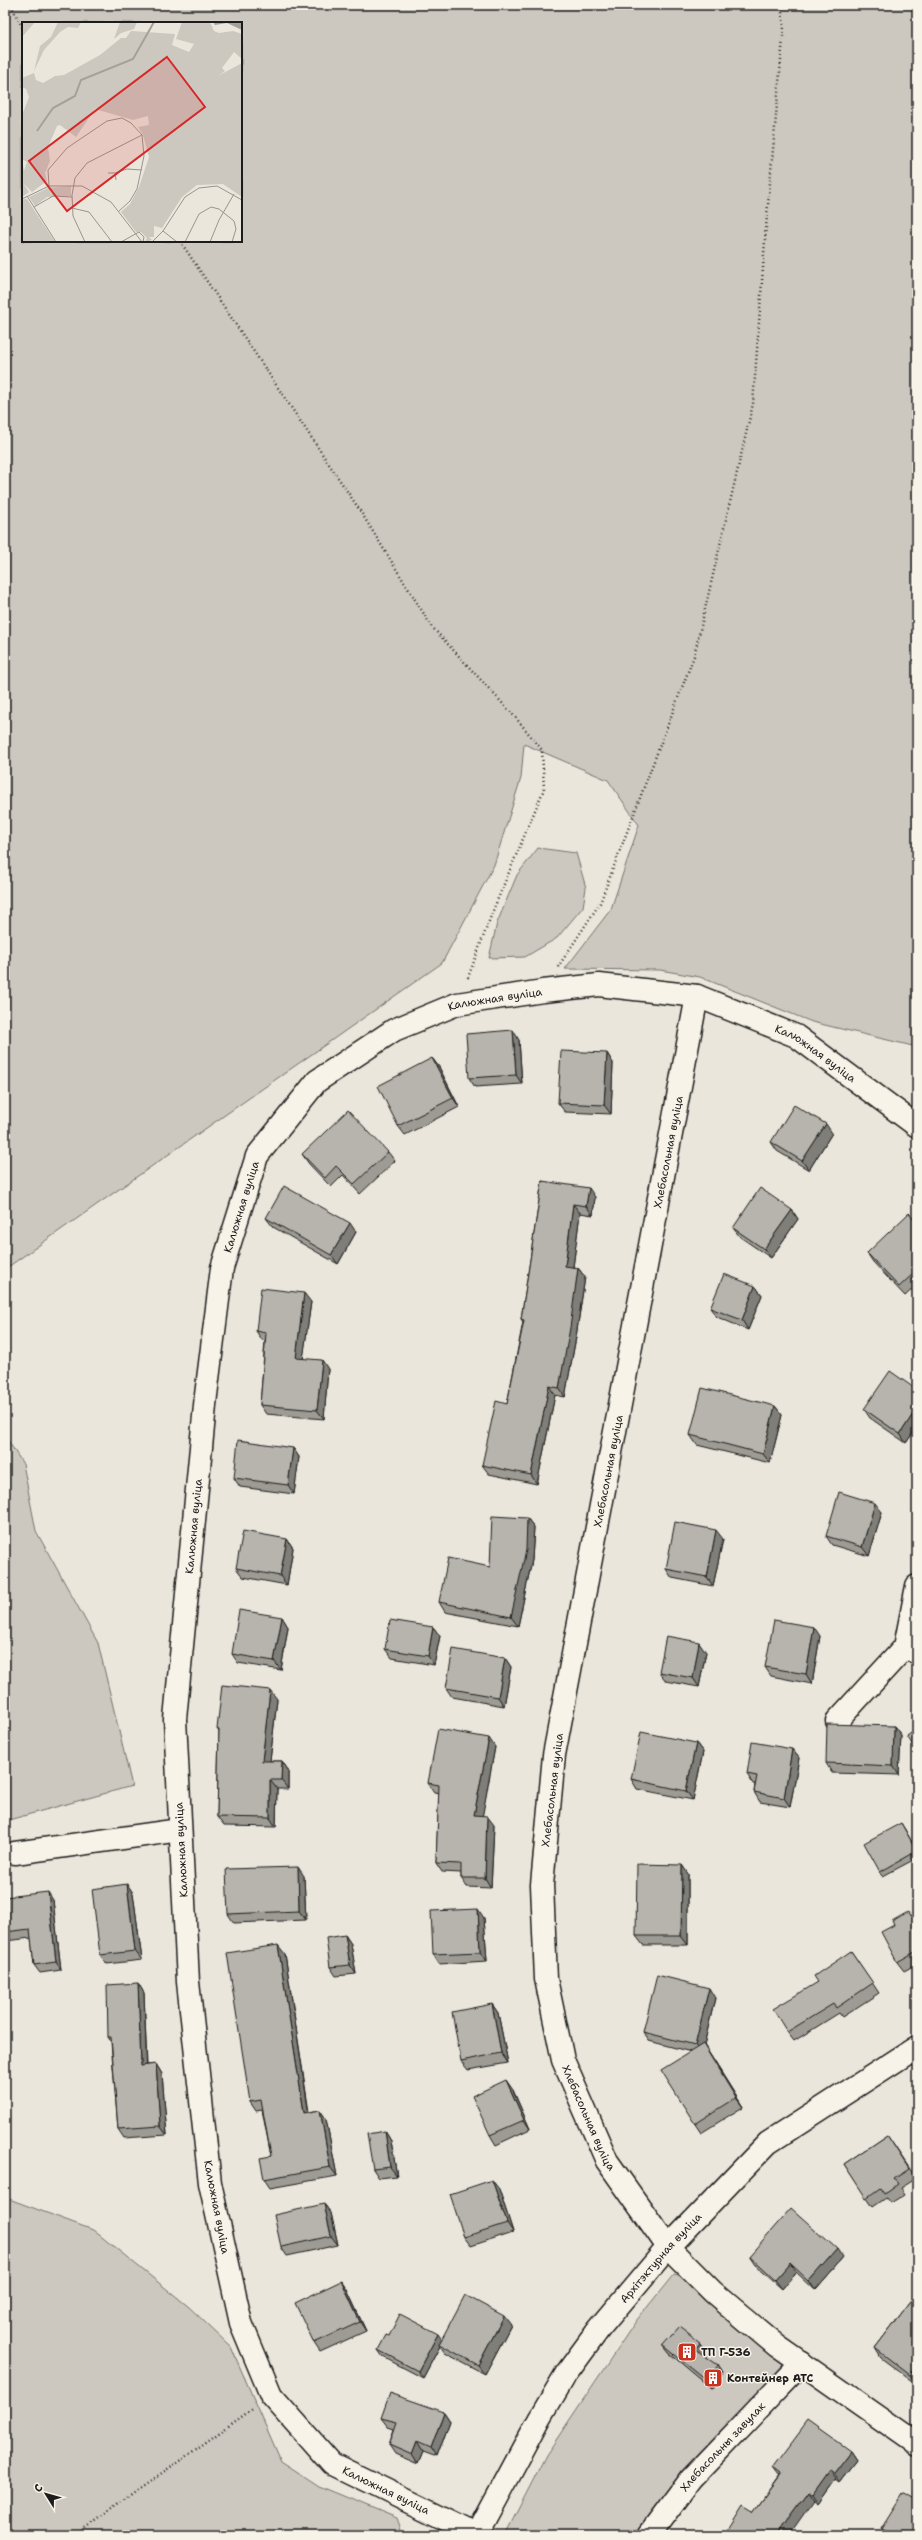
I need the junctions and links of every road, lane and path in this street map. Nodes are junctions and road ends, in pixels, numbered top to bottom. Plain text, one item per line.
1 (11, 5) edge
2 (781, 5) edge
3 (22, 27) edge
4 (181, 242) edge
5 (543, 991) junction
6 (697, 996) junction
7 (458, 1004) junction
8 (917, 1126) edge
9 (917, 1586) edge
10 (911, 1650) edge
11 (837, 1721) dead end
12 (180, 1830) junction
13 (15, 1853) dead end
14 (917, 2047) edge
15 (668, 2247) junction
16 (802, 2363) junction
17 (271, 2396) junction
18 (917, 2444) edge
19 (75, 2535) edge
20 (477, 2535) edge
21 (649, 2535) edge

1 - 3 path
2 - 5 path
4 - 7 path
5 - 6 street, Калюжная вуліца
5 - 7 street, Калюжная вуліца
6 - 8 street, Калюжная вуліца
6 - 15 street, Хлебасольная вуліца
7 - 12 street, Калюжная вуліца
9 - 10 street
10 - 11 street
12 - 13 street
12 - 17 street, Калюжная вуліца
14 - 15 street, Архітэктурная вуліца
15 - 16 street, Хлебасольная вуліца
15 - 20 street, Архітэктурная вуліца
16 - 18 street, Хлебасольная вуліца
16 - 21 street, Хлебасольны завулак
17 - 19 path
17 - 20 street, Калюжная вуліца

